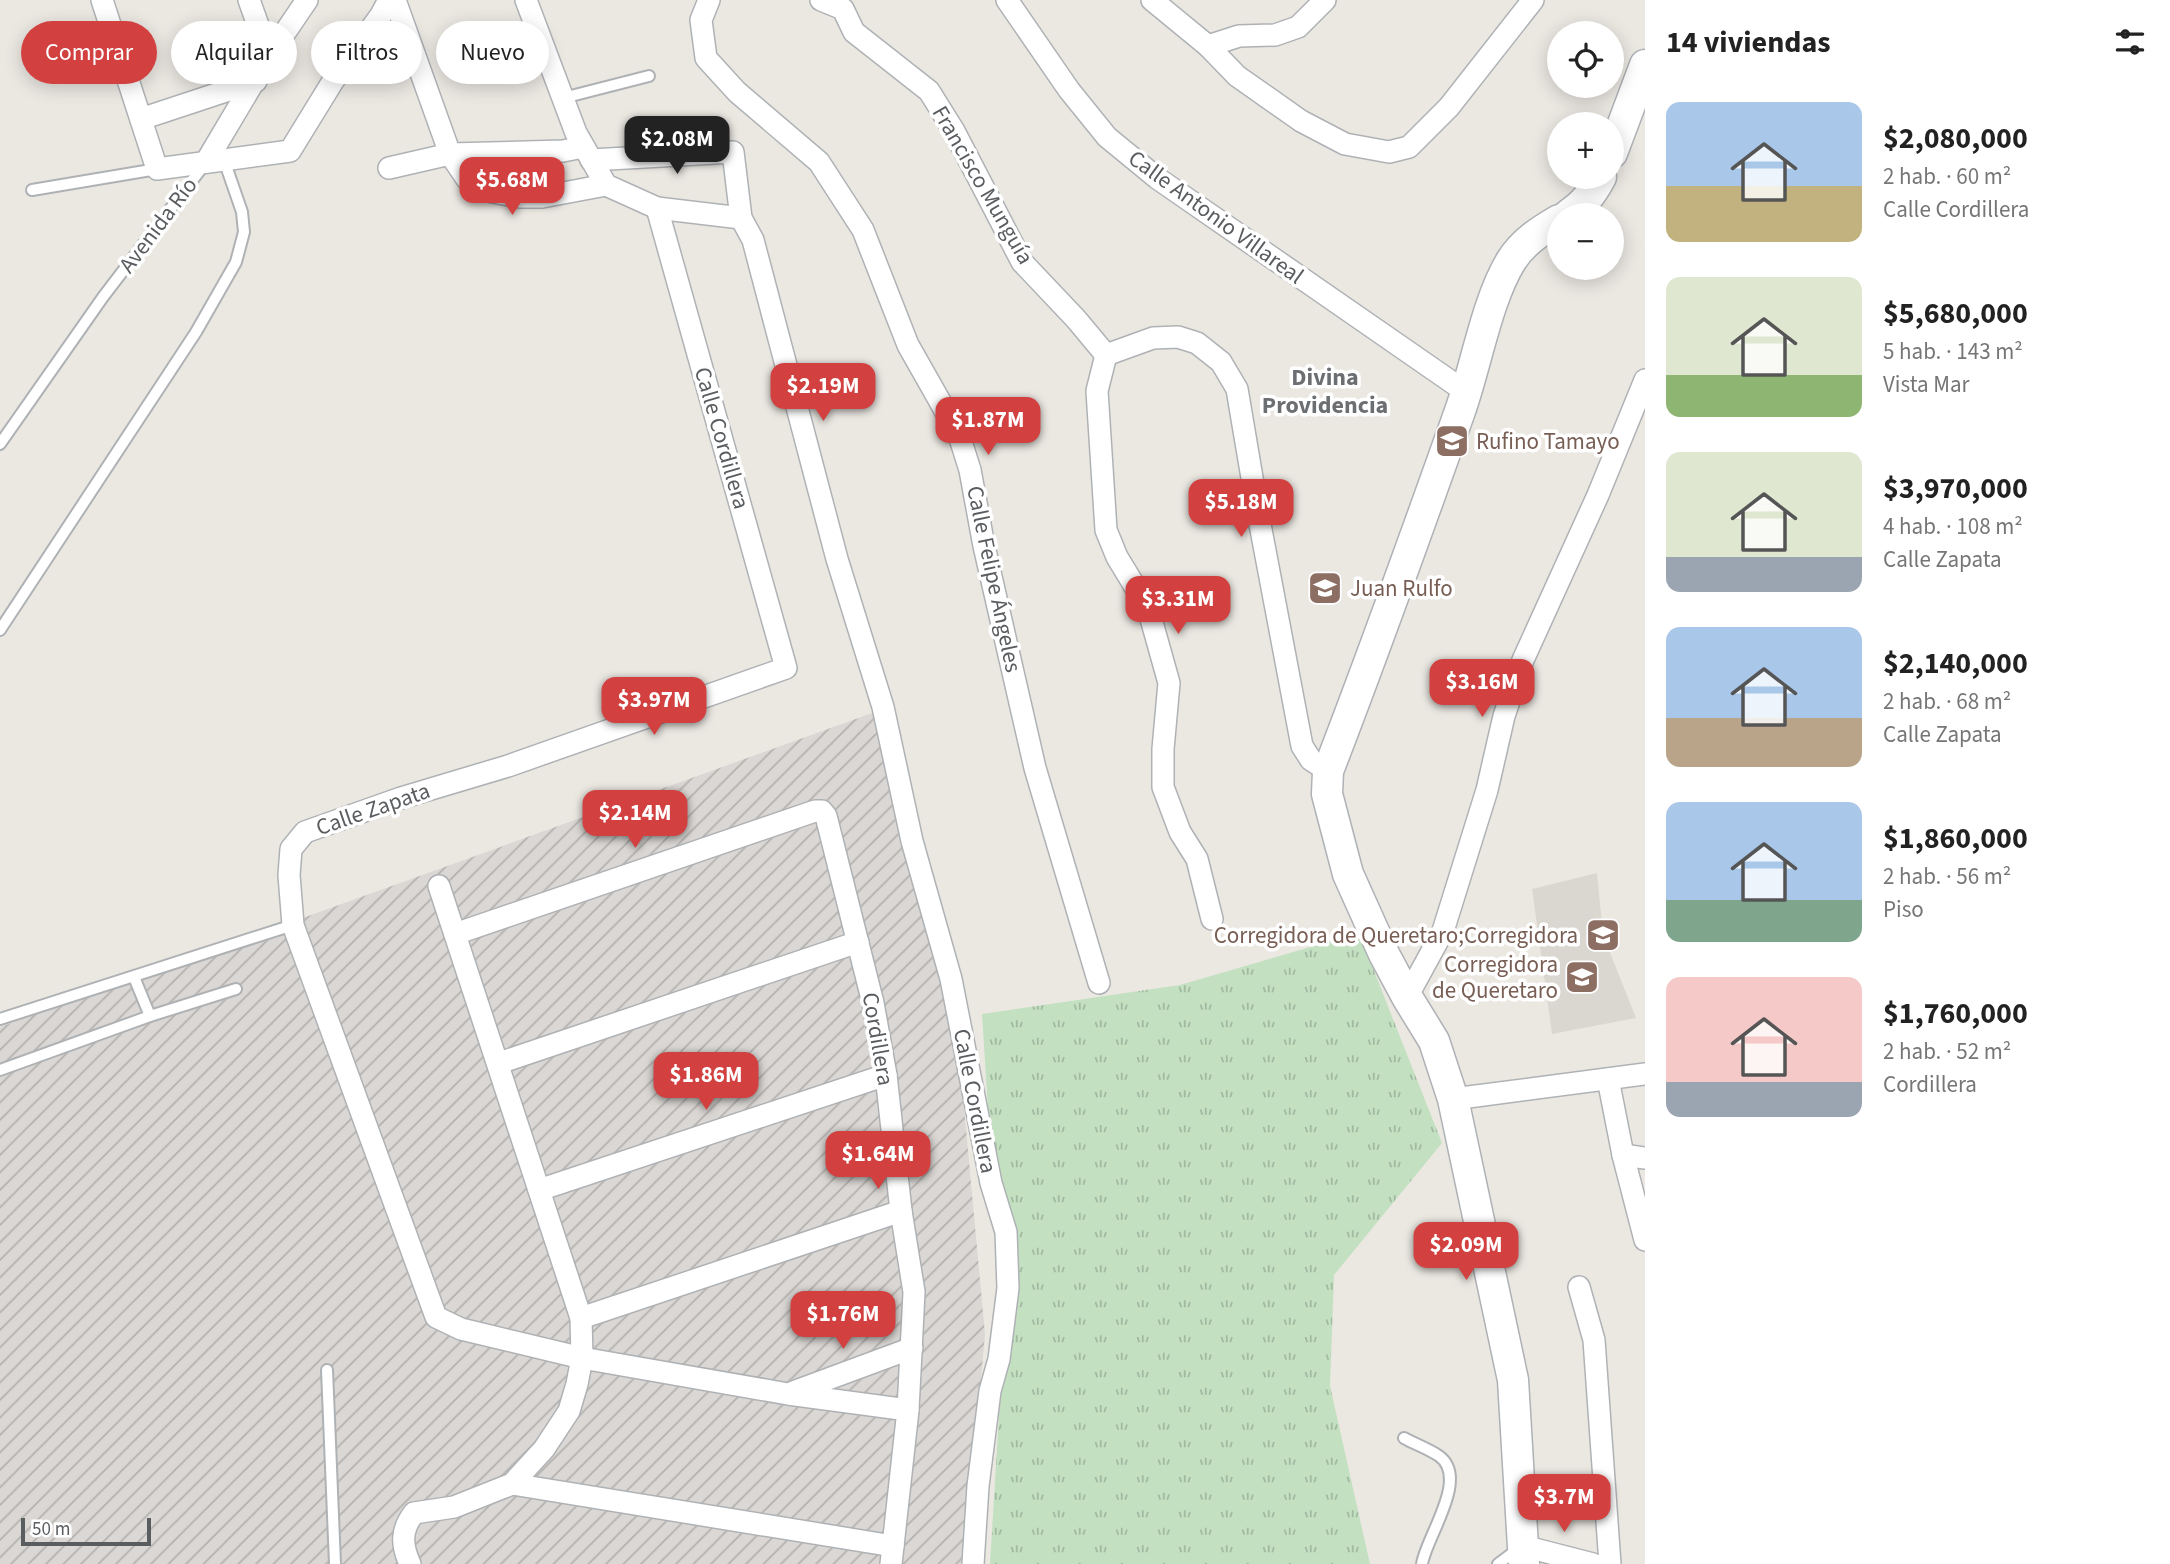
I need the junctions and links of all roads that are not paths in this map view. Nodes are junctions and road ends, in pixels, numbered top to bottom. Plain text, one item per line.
1 (102, 0) edge
2 (249, 0) edge
3 (306, 0) edge
4 (389, 0) edge
5 (395, 0) edge
6 (526, 0) edge
7 (709, 0) edge
8 (821, 0) edge
9 (1007, 0) edge
10 (1152, 0) edge
11 (1325, 0) edge
12 (1533, 0) edge
13 (844, 5) edge
14 (256, 21) edge
15 (292, 21) edge
16 (1208, 46) junction
17 (1645, 65) edge
18 (649, 76) dead end
19 (247, 84) edge
20 (254, 84) edge
21 (563, 98) junction
22 (1637, 103) edge
23 (141, 119) junction
24 (1624, 129) edge
25 (450, 154) junction
26 (587, 154) junction
27 (215, 162) junction
28 (389, 168) dead end
29 (157, 169) junction
30 (606, 185) junction
31 (32, 190) dead end
32 (657, 208) junction
33 (741, 218) junction
34 (1547, 228) edge
35 (1106, 355) junction
36 (1645, 380) edge
37 (1466, 392) junction
38 (0, 444) edge
39 (0, 630) edge
40 (786, 668) joint
41 (1328, 771) junction
42 (439, 886) dead end
43 (1212, 919) dead end
44 (293, 925) junction
45 (456, 934) junction
46 (858, 942) junction
47 (134, 977) junction
48 (1099, 983) dead end
49 (236, 989) dead end
50 (1407, 997) junction
51 (150, 1016) junction
52 (0, 1019) edge
53 (499, 1063) junction
54 (0, 1070) edge
55 (1645, 1074) edge
56 (886, 1075) junction
57 (1608, 1079) junction
58 (1453, 1099) junction
59 (1623, 1155) junction
60 (1645, 1158) edge
61 (539, 1190) junction
62 (901, 1212) junction
63 (1645, 1240) edge
64 (1579, 1287) dead end
65 (581, 1318) junction
66 (912, 1348) junction
67 (582, 1358) junction
68 (327, 1370) dead end
69 (788, 1394) junction
70 (908, 1410) junction
71 (1404, 1438) dead end
72 (512, 1483) junction
73 (892, 1555) edge
74 (1524, 1555) edge
75 (335, 1564) edge
76 (410, 1564) edge
77 (973, 1564) edge
78 (1422, 1564) edge
79 (1498, 1564) edge
80 (1593, 1564) edge
81 (1610, 1564) edge

1 - 23 street
2 - 14 street
3 - 15 street, Avenida Río
4 - 27 street
5 - 25 street
6 - 21 street
7 - 48 street, Calle Felipe Ángeles
8 - 13 street, Francisco Munguía
9 - 37 street, Calle Antonio Villareal
10 - 16 street
11 - 16 street
12 - 16 street
13 - 35 street, Francisco Munguía
17 - 22 main road
18 - 21 lane
19 - 23 street
20 - 27 street, Avenida Río
21 - 26 street
22 - 24 main road
23 - 29 street
25 - 26 street
25 - 28 street
25 - 30 street
26 - 30 street
26 - 33 street, Calle Cordillera
27 - 29 street
27 - 38 lane, Avenida Río
27 - 39 lane
29 - 31 lane
30 - 32 street
32 - 33 street
32 - 40 street, Calle Cordillera
33 - 77 street, Calle Cordillera
34 - 37 main road
35 - 41 street
35 - 43 street
36 - 50 street
37 - 41 main road
40 - 44 street, Calle Zapata
41 - 50 main road
42 - 45 street
44 - 47 lane
44 - 67 street, Calle Zapata
45 - 46 street, Cordillera
45 - 53 street
46 - 53 street
46 - 56 street, Cordillera
47 - 51 lane
47 - 52 lane
49 - 51 lane
50 - 58 main road
51 - 54 lane
53 - 61 street
55 - 57 street
56 - 61 street
56 - 62 street, Cordillera
57 - 58 street
57 - 59 street
58 - 74 main road
59 - 60 street
59 - 63 street
61 - 65 street
62 - 65 street
62 - 66 street, Cordillera
64 - 81 street
65 - 67 street
66 - 69 street
66 - 70 street, Cordillera
67 - 69 street
67 - 72 street
68 - 75 lane
69 - 70 street
70 - 73 street, Cordillera
71 - 78 lane
72 - 73 street
72 - 76 street
74 - 79 lane
74 - 80 street

